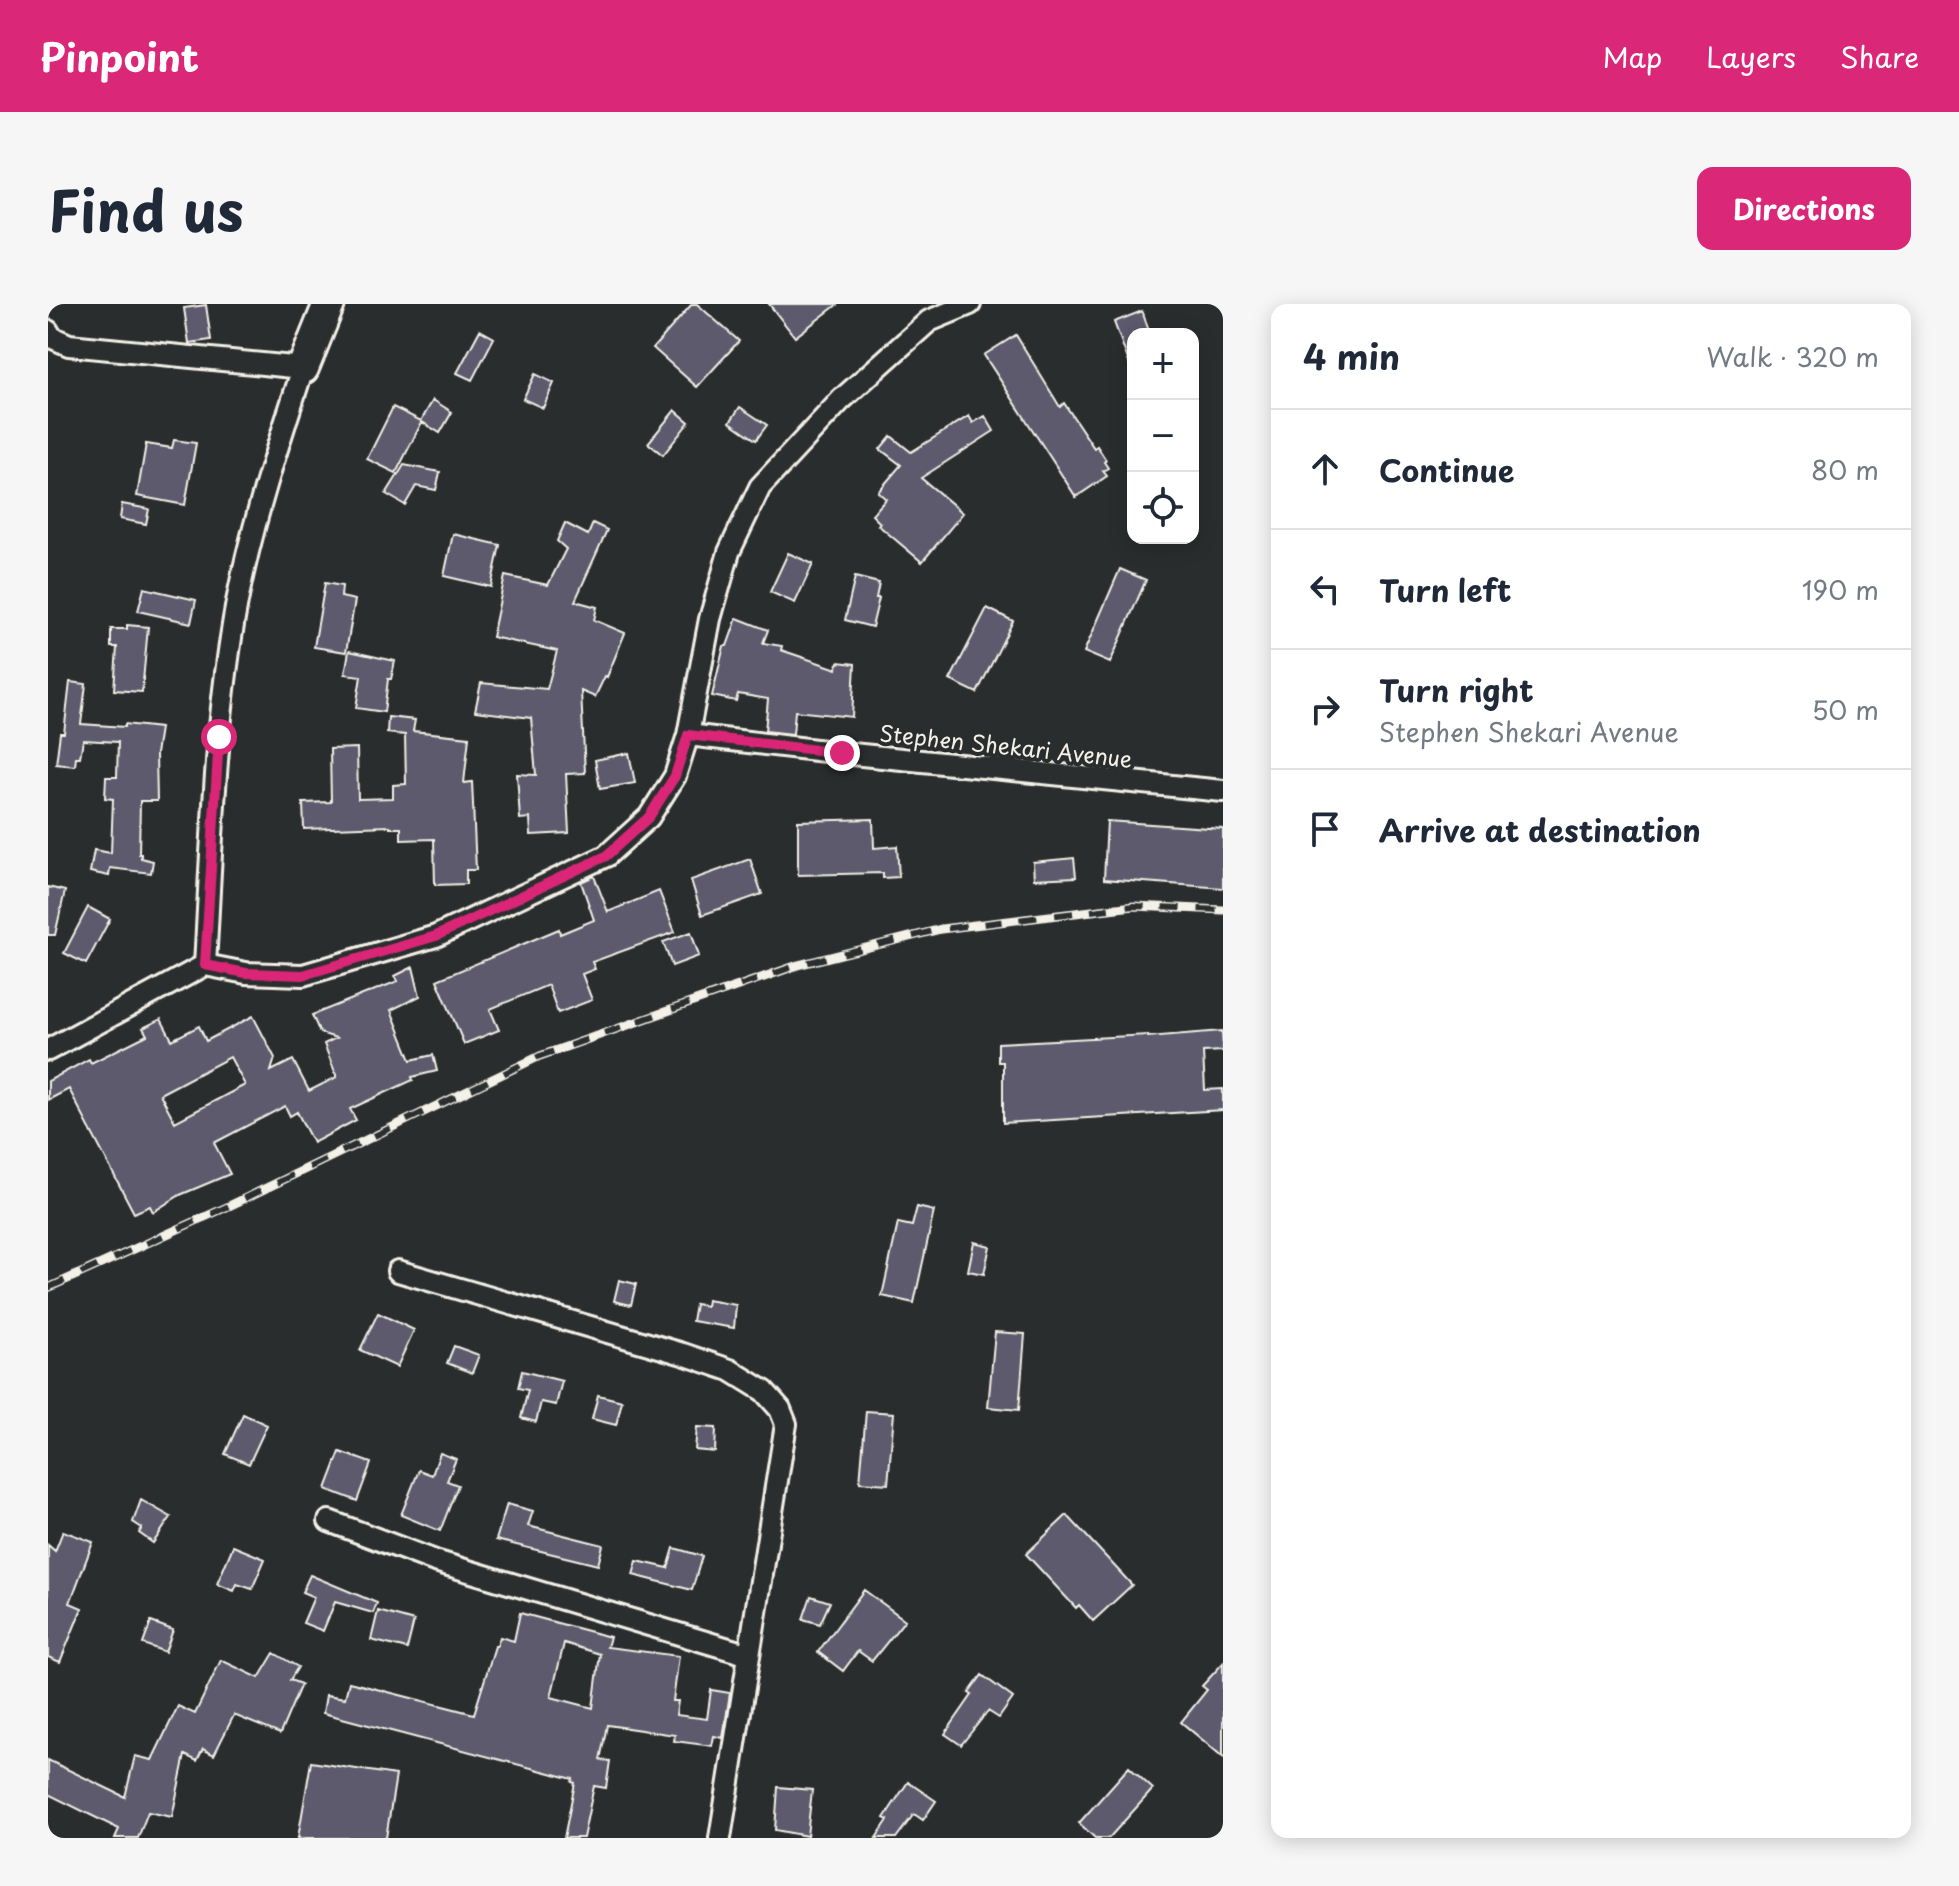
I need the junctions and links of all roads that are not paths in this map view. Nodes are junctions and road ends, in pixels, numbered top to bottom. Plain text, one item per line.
1 (329, 304) edge
2 (970, 304) edge
3 (48, 331) edge
4 (303, 368) junction
5 (688, 735) junction
6 (1223, 791) edge
7 (205, 965) junction
8 (48, 1050) edge
9 (398, 1271) dead end
10 (329, 1521) dead end
11 (749, 1655) junction
12 (720, 1838) edge

1 - 4 street
2 - 5 street
3 - 4 street
4 - 7 street
5 - 6 street, Stephen Shekari Avenue
5 - 7 street
7 - 8 street
9 - 11 street
10 - 11 street
11 - 12 street

